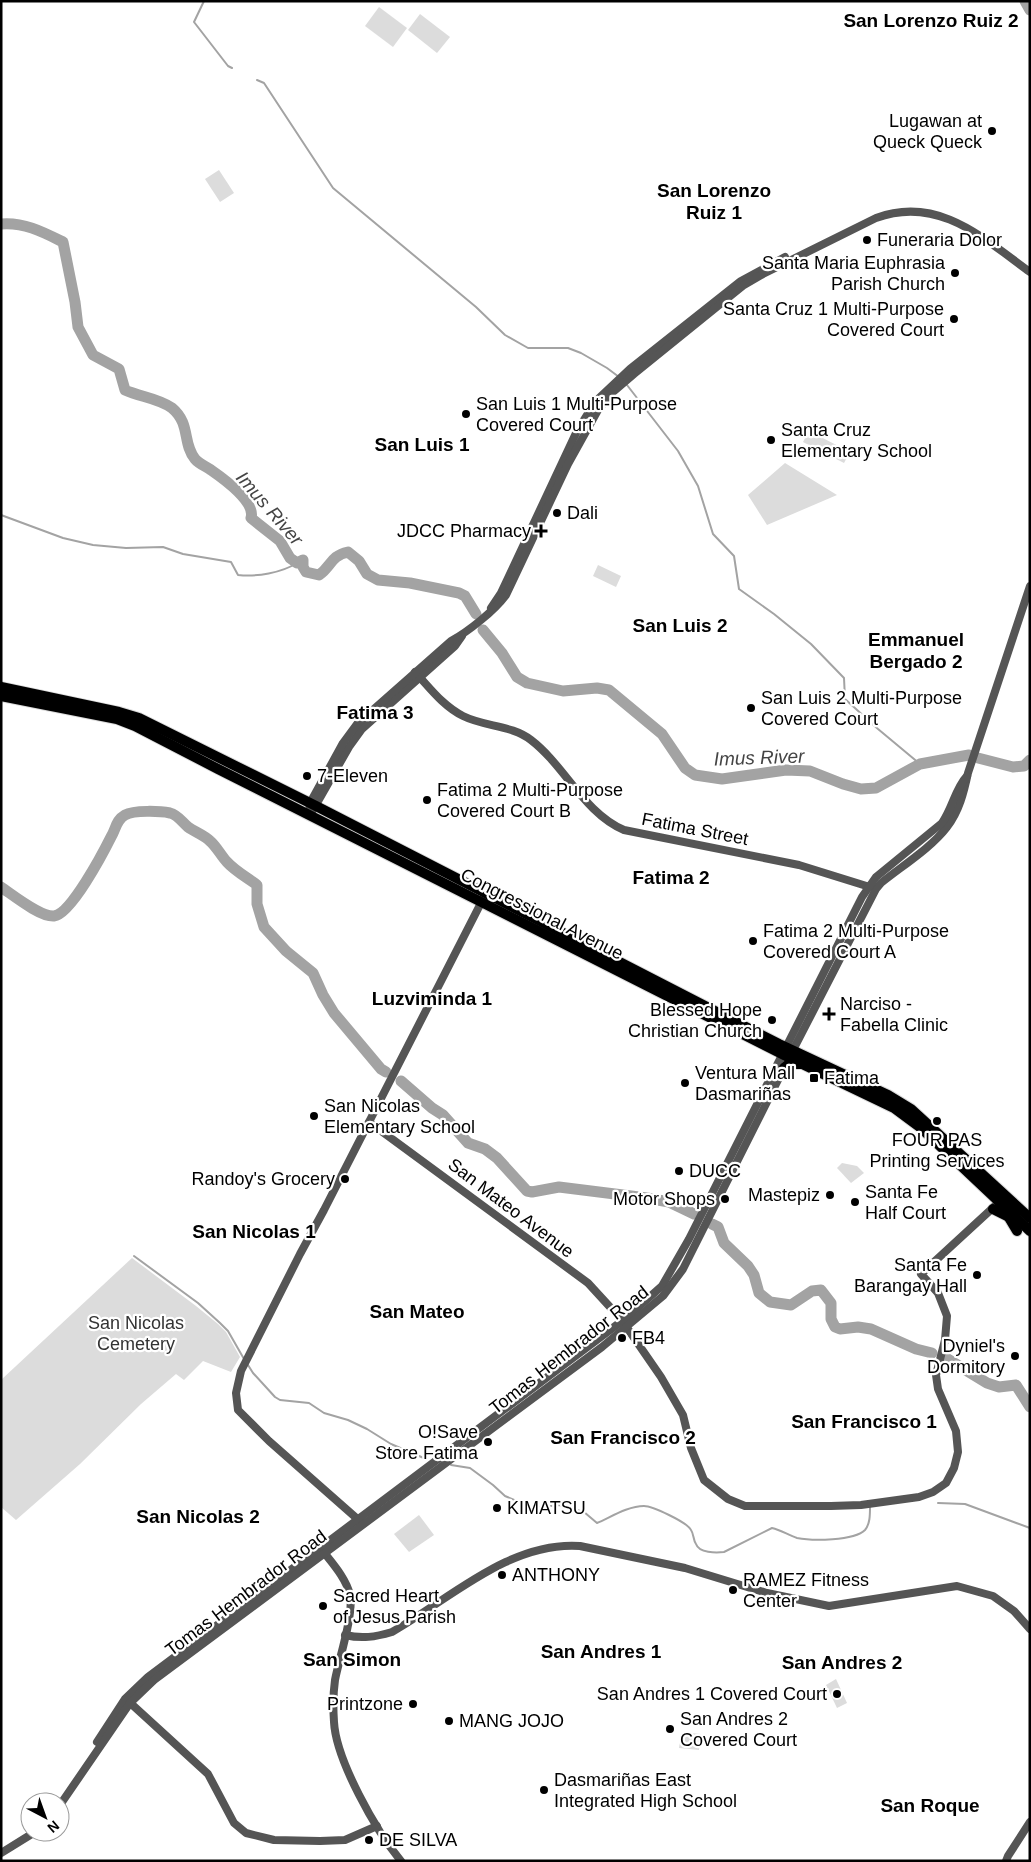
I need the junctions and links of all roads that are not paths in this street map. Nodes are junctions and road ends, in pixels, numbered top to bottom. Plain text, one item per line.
1 (1030, 266) edge
2 (1030, 272) edge
3 (632, 372) junction
4 (1030, 586) edge
5 (418, 674) junction
6 (1, 687) edge
7 (1, 696) edge
8 (313, 805) junction
9 (309, 814) junction
10 (873, 888) junction
11 (484, 897) junction
12 (788, 1052) junction
13 (806, 1065) junction
14 (784, 1068) junction
15 (369, 1122) junction
16 (999, 1202) junction
17 (1025, 1226) edge
18 (625, 1324) junction
19 (361, 1522) junction
20 (322, 1550) junction
21 (1030, 1629) edge
22 (345, 1635) junction
23 (128, 1701) junction
24 (68, 1792) edge
25 (1030, 1822) edge
26 (377, 1826) junction
27 (20, 1841) edge
28 (1, 1853) edge
29 (401, 1861) edge
30 (1006, 1861) edge

1 - 3 street
2 - 3 street
3 - 5 street
4 - 10 street, Tomas Hembrador Road
5 - 8 street
5 - 10 street, Fatima Street
6 - 8 main road, Congressional Avenue
7 - 9 main road, Congressional Avenue
8 - 9 street
8 - 11 main road, Congressional Avenue
9 - 11 main road, Congressional Avenue
10 - 12 street, Tomas Hembrador Road
11 - 12 main road, Congressional Avenue
11 - 15 street
12 - 13 main road, Congressional Avenue
12 - 14 street, Tomas Hembrador Road
12 - 16 main road, Congressional Avenue
12 - 18 street, Tomas Hembrador Road
13 - 14 main road
13 - 16 main road, Congressional Avenue
14 - 18 street, Tomas Hembrador Road
15 - 18 street, San Mateo Avenue
15 - 19 street
16 - 17 main road, Congressional Avenue
16 - 17 main road
16 - 18 street, San Mateo Avenue
18 - 19 street, Tomas Hembrador Road
19 - 20 street, Tomas Hembrador Road
20 - 22 street
20 - 23 street, Tomas Hembrador Road
21 - 22 street
22 - 26 street
23 - 24 street, Tomas Hembrador Road
23 - 26 street
25 - 30 street
26 - 29 street
27 - 28 street

